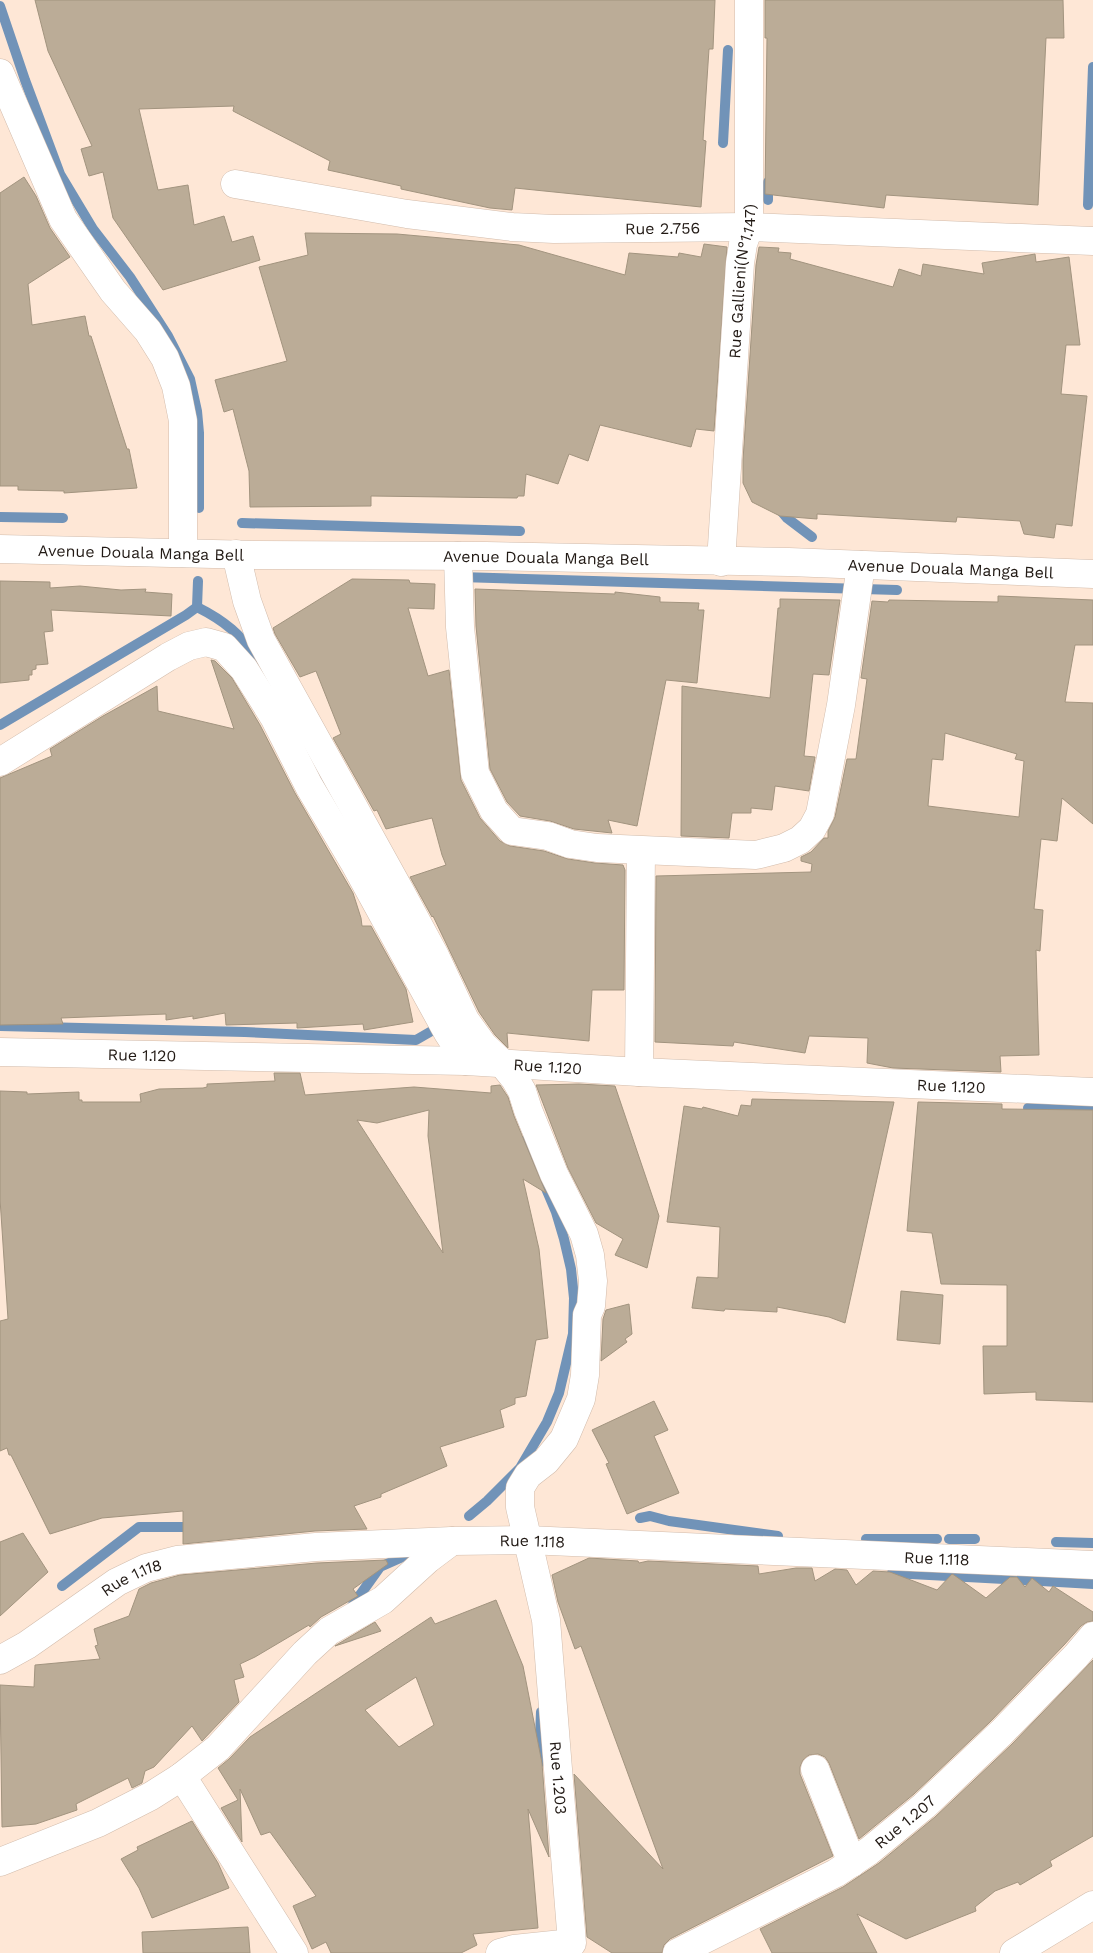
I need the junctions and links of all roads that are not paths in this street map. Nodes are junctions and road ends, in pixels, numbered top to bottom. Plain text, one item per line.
1 (749, 0) edge
2 (0, 72) edge
3 (235, 184) dead end
4 (749, 228) junction
5 (1093, 241) edge
6 (0, 549) edge
7 (183, 554) junction
8 (236, 554) junction
9 (458, 556) junction
10 (720, 562) junction
11 (861, 566) junction
12 (1093, 574) edge
13 (0, 762) edge
14 (641, 851) junction
15 (0, 1052) edge
16 (466, 1061) junction
17 (502, 1063) junction
18 (639, 1072) junction
19 (1093, 1092) edge
20 (527, 1540) junction
21 (452, 1541) junction
22 (1093, 1566) edge
23 (1093, 1636) edge
24 (0, 1660) edge
25 (815, 1769) dead end
26 (181, 1777) junction
27 (0, 1862) edge
28 (852, 1863) junction
29 (1093, 1905) edge
30 (582, 1948) edge
31 (294, 1953) edge
32 (500, 1953) edge
33 (677, 1953) edge
34 (1014, 1953) edge

1 - 4 street, Rue Gallieni(N°1.147)
2 - 7 street
3 - 4 street, Rue 2.756
4 - 5 street, Rue 2.756
4 - 10 street, Rue Gallieni(N°1.147)
6 - 7 street, Avenue Douala Manga Bell
7 - 8 street, Avenue Douala Manga Bell
8 - 9 street, Avenue Douala Manga Bell
8 - 17 street, Rue 1.203
9 - 10 street, Avenue Douala Manga Bell
9 - 14 street
10 - 11 street, Avenue Douala Manga Bell
11 - 12 street, Avenue Douala Manga Bell
11 - 14 street
13 - 16 street
14 - 18 street
15 - 16 street, Rue 1.120
16 - 17 street, Rue 1.120
17 - 18 street, Rue 1.120
17 - 20 street, Rue 1.203
18 - 19 street, Rue 1.120
20 - 21 street, Rue 1.118
20 - 22 street, Rue 1.118
20 - 30 street, Rue 1.203
21 - 24 street, Rue 1.118
21 - 26 street
23 - 28 street, Rue 1.207
25 - 28 street
26 - 27 street
26 - 31 street
28 - 33 street, Rue 1.207
29 - 34 street
30 - 32 street, Rue 1.203

